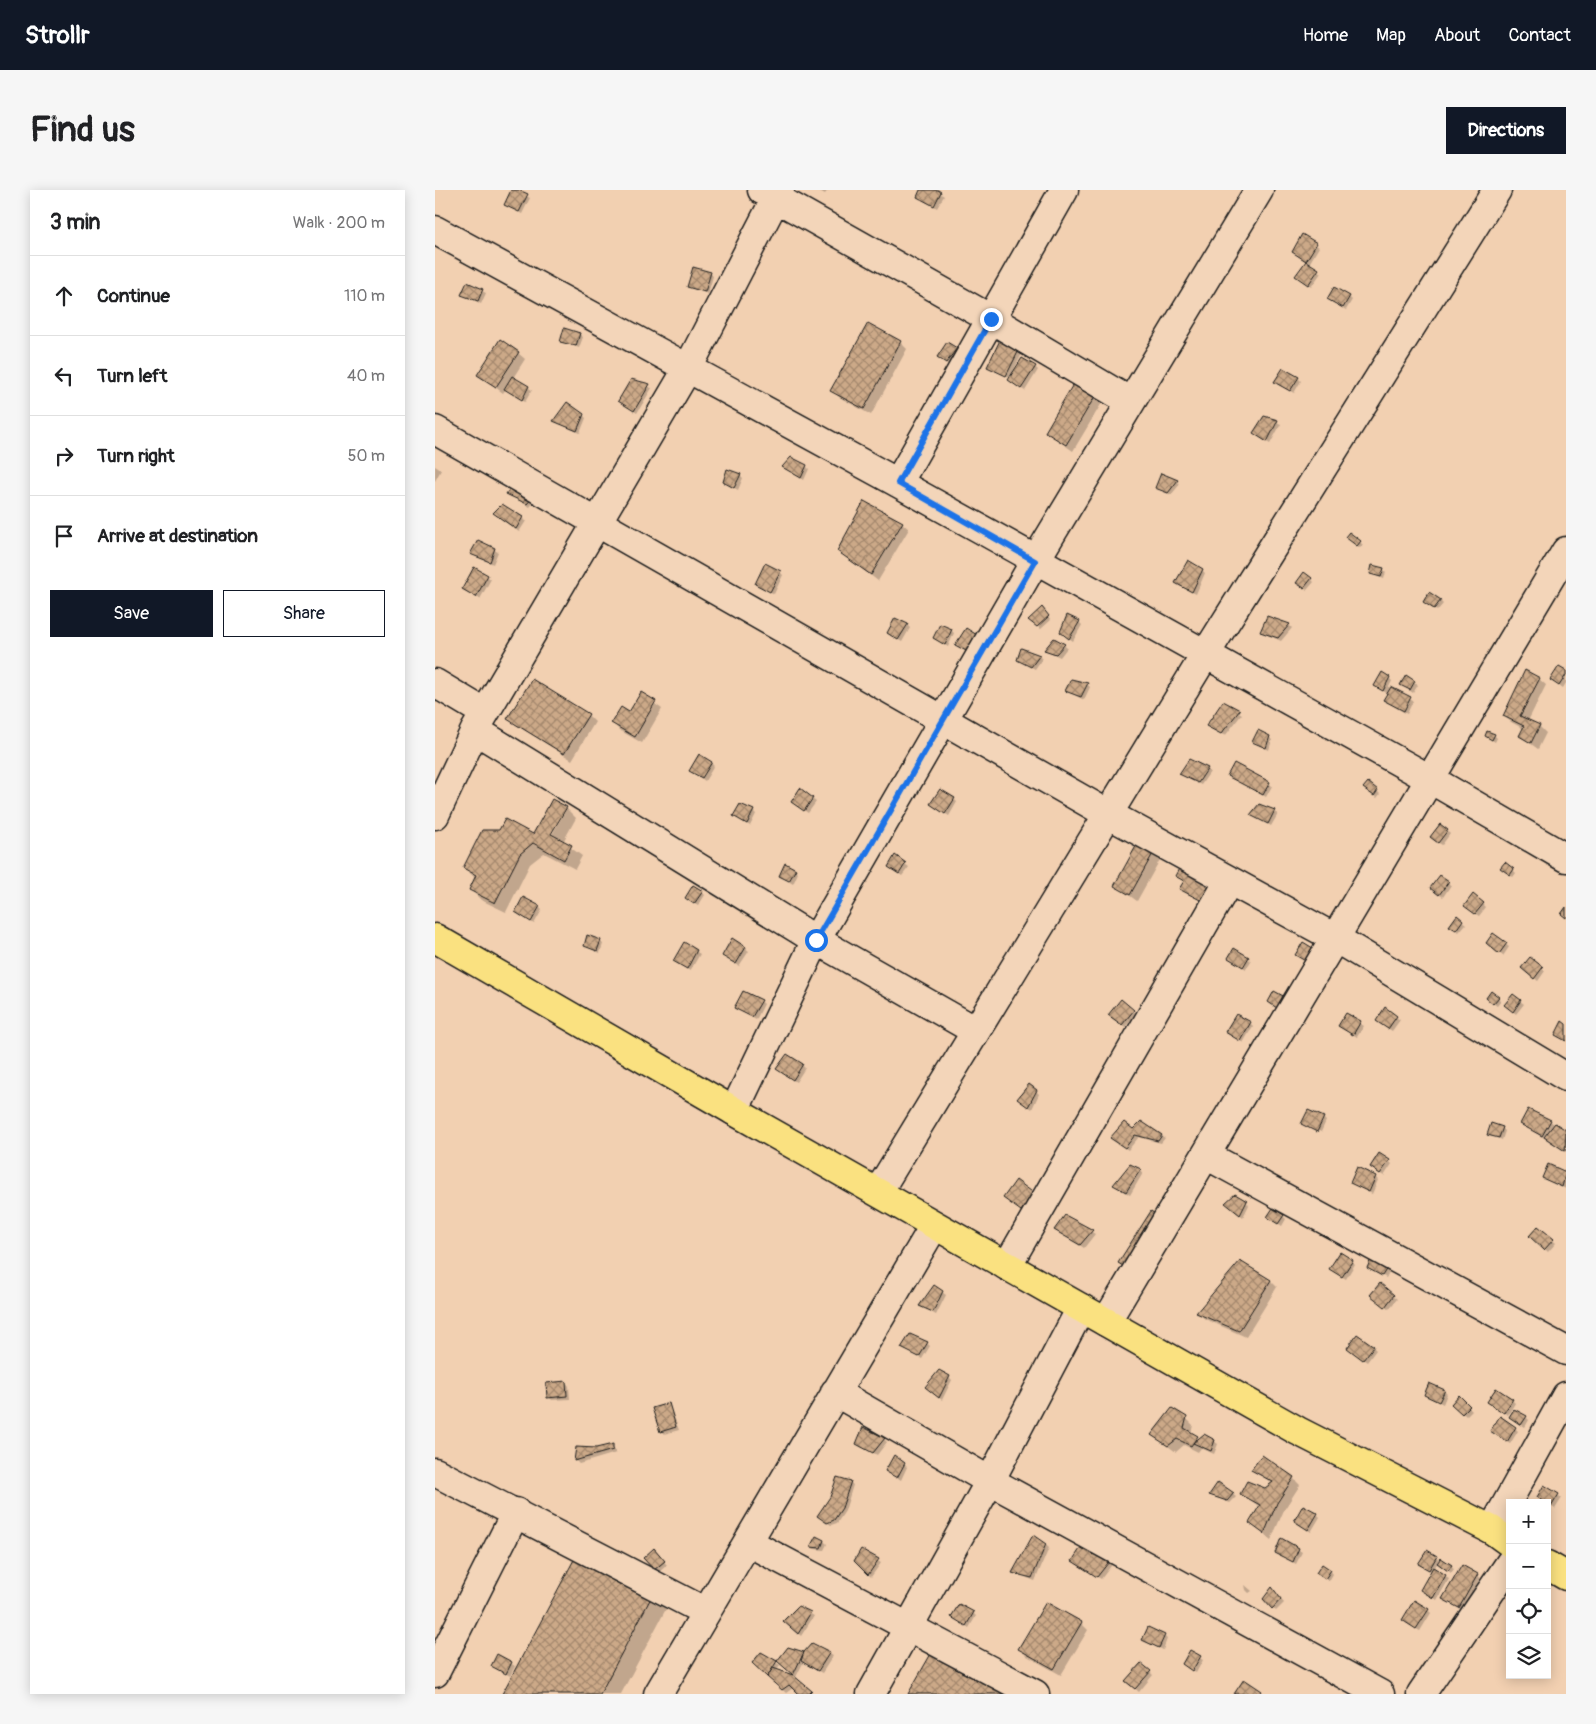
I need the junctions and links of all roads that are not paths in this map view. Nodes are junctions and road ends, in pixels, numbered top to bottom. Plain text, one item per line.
1 (1064, 190) edge
2 (1259, 190) edge
3 (1497, 190) edge
4 (773, 192) edge
5 (435, 230) edge
6 (991, 319) junction
7 (688, 368) junction
8 (1131, 402) junction
9 (435, 430) edge
10 (898, 483) junction
11 (597, 523) junction
12 (1566, 551) edge
13 (1035, 561) junction
14 (1205, 655) junction
15 (435, 683) edge
16 (943, 720) junction
17 (479, 722) junction
18 (1430, 779) junction
19 (1108, 814) junction
20 (435, 815) edge
21 (1566, 858) edge
22 (1229, 881) junction
23 (435, 938) edge
24 (1335, 938) junction
25 (816, 940) junction
26 (976, 1031) junction
27 (1566, 1077) edge
28 (734, 1111) junction
29 (1206, 1155) junction
30 (878, 1192) junction
31 (934, 1226) junction
32 (1007, 1266) junction
33 (1081, 1308) junction
34 (1106, 1322) junction
35 (1566, 1351) edge
36 (835, 1392) junction
37 (1566, 1396) edge
38 (435, 1472) edge
39 (990, 1481) junction
40 (516, 1512) junction
41 (1501, 1536) edge
42 (748, 1542) junction
43 (1551, 1567) edge
44 (1506, 1569) edge
45 (1566, 1576) edge
46 (706, 1612) junction
47 (909, 1627) junction
48 (435, 1673) edge
49 (658, 1694) edge
50 (871, 1694) edge
51 (1035, 1694) edge
52 (1380, 1694) edge
53 (1421, 1694) edge

1 - 6 street
2 - 8 street
3 - 14 street
4 - 6 street
4 - 7 street
5 - 7 street
6 - 8 street
6 - 10 street
7 - 10 street
7 - 11 street
8 - 13 street
9 - 11 street
10 - 13 street
11 - 16 street
11 - 17 street
12 - 18 street
13 - 14 street
13 - 16 street
14 - 18 street
14 - 19 street
15 - 17 street
16 - 19 street
16 - 25 street
17 - 20 street
17 - 25 street
18 - 21 street
18 - 24 street
19 - 22 street
19 - 26 street
22 - 24 street
22 - 32 street
23 - 28 main road
24 - 27 street
24 - 29 street
25 - 26 street
25 - 28 street
26 - 30 street
28 - 30 main road
29 - 34 street
29 - 35 street
30 - 31 main road
31 - 32 main road
31 - 36 street
32 - 33 main road
33 - 34 main road
33 - 39 street
34 - 41 main road
36 - 39 street
36 - 42 street
37 - 41 street
38 - 40 street
39 - 47 street
39 - 52 street
40 - 46 street
40 - 48 street
42 - 46 street
42 - 47 street
43 - 45 main road
44 - 53 street
46 - 49 street
47 - 50 street
47 - 51 street

